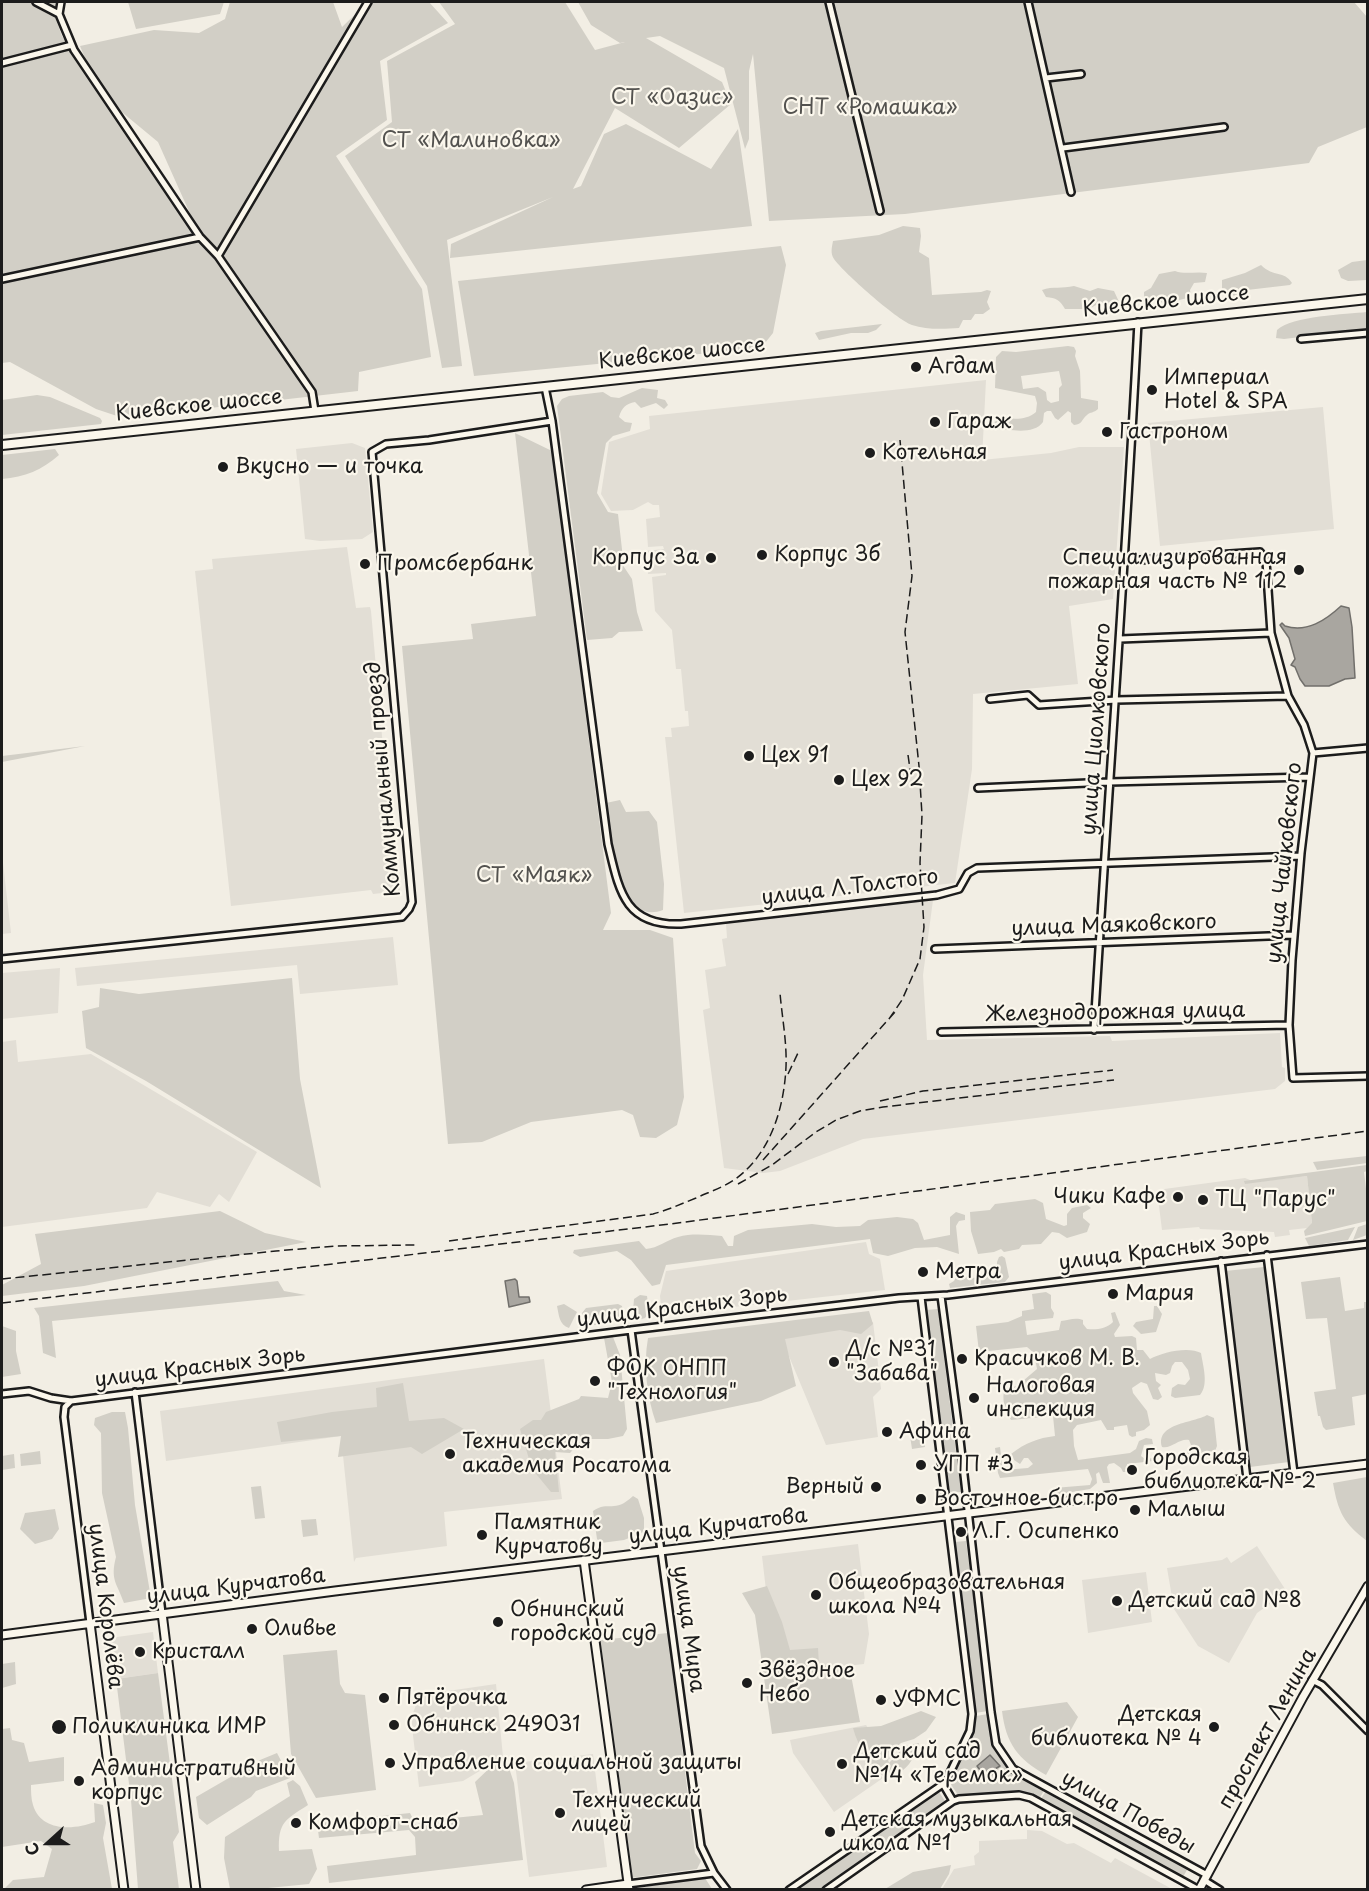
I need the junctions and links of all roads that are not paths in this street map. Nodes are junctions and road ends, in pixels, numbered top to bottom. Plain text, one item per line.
1 (36, 2) edge
2 (61, 2) edge
3 (368, 2) edge
4 (829, 2) edge
5 (1028, 2) edge
6 (59, 14) junction
7 (72, 45) junction
8 (2, 63) edge
9 (1082, 74) dead end
10 (1046, 78) junction
11 (1224, 127) dead end
12 (1063, 148) junction
13 (1071, 192) dead end
14 (880, 211) dead end
15 (200, 237) junction
16 (218, 256) junction
17 (2, 279) edge
18 (1368, 299) edge
19 (1138, 322) junction
20 (1368, 333) edge
21 (1301, 339) dead end
22 (545, 387) junction
23 (315, 411) junction
24 (552, 421) junction
25 (2, 445) edge
26 (1125, 561) junction
27 (1271, 633) junction
28 (1120, 639) junction
29 (1288, 696) junction
30 (990, 699) dead end
31 (1116, 700) junction
32 (1368, 748) edge
33 (1313, 753) junction
34 (1309, 777) junction
35 (1109, 782) junction
36 (978, 788) dead end
37 (1300, 856) junction
38 (1104, 862) junction
39 (1294, 935) junction
40 (1099, 944) junction
41 (935, 950) dead end
42 (2, 958) edge
43 (1289, 1025) junction
44 (1094, 1030) junction
45 (941, 1032) dead end
46 (1368, 1076) edge
47 (1368, 1244) edge
48 (1267, 1255) junction
49 (1221, 1261) junction
50 (941, 1296) junction
51 (921, 1297) junction
52 (631, 1330) junction
53 (135, 1392) junction
54 (2, 1394) edge
55 (71, 1401) junction
56 (1368, 1464) edge
57 (1294, 1473) junction
58 (1247, 1479) junction
59 (967, 1513) junction
60 (948, 1516) junction
61 (661, 1551) junction
62 (584, 1560) junction
63 (1368, 1586) edge
64 (162, 1613) junction
65 (90, 1623) junction
66 (2, 1635) edge
67 (1312, 1680) junction
68 (1368, 1731) edge
69 (943, 1784) junction
70 (953, 1801) junction
71 (714, 1872) junction
72 (1205, 1878) junction
73 (629, 1887) edge
74 (124, 1890) edge
75 (196, 1890) edge
76 (586, 1890) edge
77 (727, 1890) edge
78 (789, 1890) edge
79 (826, 1890) edge
80 (1199, 1890) edge
81 (1220, 1890) edge

1 - 6 street
2 - 6 street
3 - 16 street
4 - 14 street
5 - 10 street
6 - 7 street
7 - 8 street
7 - 15 street
9 - 10 street
10 - 12 street
11 - 12 street
12 - 13 street
15 - 16 street
15 - 17 street
16 - 23 street
18 - 19 highway, Киевское шоссе
19 - 22 highway, Киевское шоссе
19 - 26 street, улица Циолковского
20 - 21 street
22 - 23 highway, Киевское шоссе
22 - 24 street
23 - 25 highway, Киевское шоссе
24 - 38 street, улица Л.Толстого
24 - 42 street, Коммунальный проезд
26 - 27 street, улица Чайковского
26 - 28 street, улица Циолковского
27 - 28 street
27 - 29 street, улица Чайковского
28 - 31 street, улица Циолковского
29 - 31 street
29 - 33 street, улица Чайковского
30 - 31 street
31 - 35 street, улица Циолковского
32 - 33 street
33 - 34 street, улица Чайковского
34 - 35 street
34 - 37 street, улица Чайковского
35 - 36 street
35 - 38 street, улица Циолковского
37 - 38 street, улица Л.Толстого
37 - 39 street, улица Чайковского
38 - 40 street, улица Циолковского
39 - 40 street, улица Маяковского
39 - 43 street, улица Чайковского
40 - 41 street, улица Маяковского
40 - 44 street, улица Циолковского
43 - 44 street, Железнодорожная улица
43 - 46 street, улица Чайковского
44 - 45 street, Железнодорожная улица
47 - 48 street, улица Красных Зорь
48 - 49 street, улица Красных Зорь
48 - 57 street
49 - 50 street, улица Красных Зорь
49 - 58 street
50 - 51 street, улица Красных Зорь
50 - 59 street, улица Победы
51 - 52 street, улица Красных Зорь
51 - 60 street
52 - 53 street, улица Красных Зорь
52 - 61 street, улица Мира
53 - 55 street, улица Красных Зорь
53 - 64 street
54 - 55 street, улица Красных Зорь
55 - 65 street, улица Королёва
56 - 57 main road, улица Курчатова
57 - 58 main road, улица Курчатова
58 - 59 main road, улица Курчатова
59 - 60 main road, улица Курчатова
59 - 72 street, улица Победы
60 - 61 main road, улица Курчатова
60 - 69 street
61 - 62 main road, улица Курчатова
61 - 71 street, улица Мира
62 - 64 main road, улица Курчатова
62 - 73 main road
63 - 67 main road, проспект Ленина
64 - 65 main road, улица Курчатова
64 - 75 main road
65 - 66 main road, улица Курчатова
65 - 74 main road, улица Королёва
67 - 68 street
67 - 72 main road, проспект Ленина
69 - 70 street
69 - 78 street
70 - 79 street
70 - 80 street, улица Победы
71 - 73 street
71 - 77 street, улица Мира
72 - 80 main road, проспект Ленина
72 - 81 street, улица Победы
73 - 76 main road

